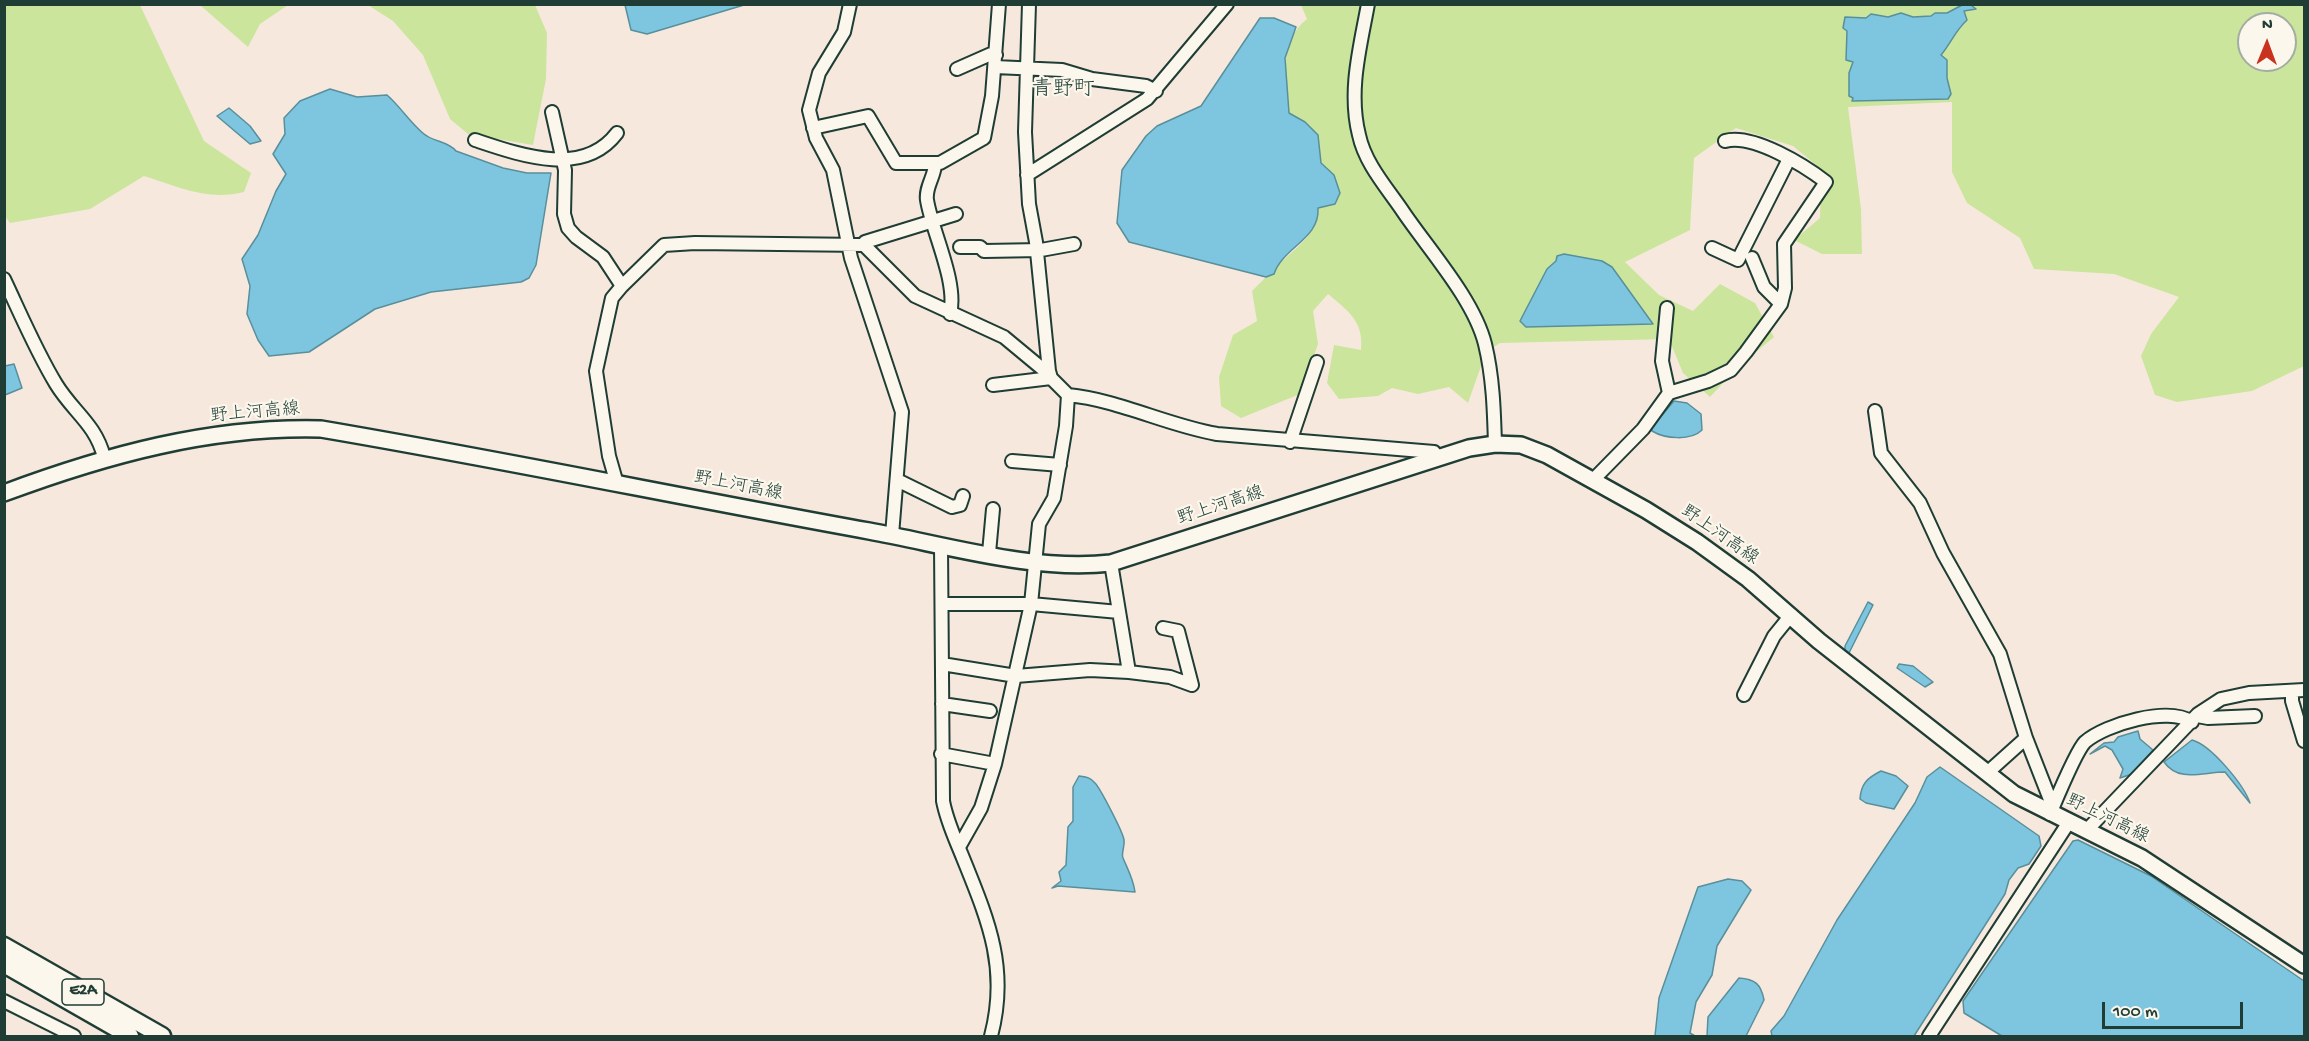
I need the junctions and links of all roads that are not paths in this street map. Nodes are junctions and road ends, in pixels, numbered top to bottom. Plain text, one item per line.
1 (850, 4) edge
2 (999, 4) edge
3 (1029, 4) edge
4 (1227, 4) edge
5 (1368, 4) edge
6 (996, 61) junction
7 (1026, 68) junction
8 (957, 69) dead end
9 (1156, 91) junction
10 (552, 112) dead end
11 (813, 128) junction
12 (616, 133) dead end
13 (475, 140) dead end
14 (1725, 141) dead end
15 (1789, 159) junction
16 (563, 161) junction
17 (935, 164) junction
18 (1027, 175) junction
19 (957, 214) dead end
20 (932, 220) junction
21 (849, 244) junction
22 (1074, 244) dead end
23 (864, 246) junction
24 (960, 247) dead end
25 (1712, 248) dead end
26 (1037, 250) junction
27 (1752, 258) dead end
28 (4, 279) edge
29 (622, 286) junction
30 (1781, 304) junction
31 (1667, 308) dead end
32 (950, 314) junction
33 (1317, 362) dead end
34 (1050, 375) junction
35 (993, 385) dead end
36 (1670, 393) junction
37 (1068, 395) junction
38 (1875, 411) dead end
39 (1290, 442) junction
40 (1495, 444) junction
41 (104, 457) junction
42 (1438, 458) junction
43 (1012, 461) dead end
44 (1060, 465) junction
45 (897, 480) junction
46 (1593, 480) junction
47 (617, 484) junction
48 (4, 493) edge
49 (963, 496) dead end
50 (993, 509) dead end
51 (892, 535) junction
52 (941, 546) junction
53 (989, 554) junction
54 (1034, 562) junction
55 (1111, 563) junction
56 (942, 604) junction
57 (1031, 604) junction
58 (1119, 612) junction
59 (1791, 615) junction
60 (1163, 628) dead end
61 (942, 664) junction
62 (1129, 672) junction
63 (1016, 675) junction
64 (2298, 691) edge
65 (1744, 695) dead end
66 (942, 704) junction
67 (990, 711) dead end
68 (2255, 716) dead end
69 (2194, 718) junction
70 (2026, 738) junction
71 (2304, 741) edge
72 (941, 754) junction
73 (995, 764) junction
74 (1987, 773) junction
75 (2052, 809) junction
76 (2069, 822) junction
77 (2086, 831) junction
78 (958, 847) junction
79 (4, 946) edge
80 (4, 964) edge
81 (2304, 964) edge
82 (4, 1001) edge
83 (74, 1036) edge
84 (130, 1036) edge
85 (162, 1036) edge
86 (991, 1036) edge
87 (1929, 1036) edge

1 - 11 street
2 - 6 street
3 - 7 street
4 - 9 street
5 - 40 street
6 - 7 street
6 - 8 street
6 - 17 street
7 - 9 street
7 - 18 street
9 - 18 street
10 - 16 street
11 - 17 street
11 - 21 street
12 - 16 street
13 - 16 street
14 - 15 street
15 - 25 street
15 - 30 street
16 - 29 street
17 - 20 street
18 - 26 street
19 - 20 street
20 - 23 street
20 - 32 street
21 - 23 street
21 - 29 street
21 - 45 street
22 - 26 street
23 - 32 street
24 - 26 street
26 - 34 street
27 - 30 street
28 - 41 street
29 - 47 street
30 - 36 street
31 - 36 street
32 - 34 street
33 - 39 street
34 - 35 street
34 - 37 street
36 - 46 street
37 - 39 street
37 - 44 street
38 - 70 street
39 - 42 street
40 - 42 main road, 野上河高線
40 - 46 main road, 野上河高線
41 - 47 main road, 野上河高線
41 - 48 main road, 野上河高線
42 - 55 main road, 野上河高線
43 - 44 street
44 - 54 street
45 - 49 street
45 - 51 street
46 - 59 main road, 野上河高線
47 - 51 main road, 野上河高線
50 - 53 street
51 - 52 main road, 野上河高線
52 - 53 main road, 野上河高線
52 - 56 street
53 - 54 main road, 野上河高線
54 - 55 main road, 野上河高線
54 - 57 street
55 - 58 street
56 - 57 street
56 - 61 street
57 - 58 street
57 - 63 street
58 - 62 street
59 - 65 street
59 - 74 main road, 野上河高線
60 - 62 street
61 - 63 street
61 - 66 street
62 - 63 street
63 - 73 street
64 - 69 street
64 - 71 street
66 - 67 street
66 - 72 street
68 - 69 street
69 - 75 street
69 - 77 street
70 - 74 street
70 - 75 street
72 - 73 street
72 - 78 street
73 - 78 street
74 - 75 main road, 野上河高線
75 - 76 main road, 野上河高線
76 - 77 main road, 野上河高線
76 - 87 street
77 - 81 main road, 野上河高線
78 - 86 street
79 - 85 highway, E2A
80 - 84 highway, E2A
82 - 83 street

